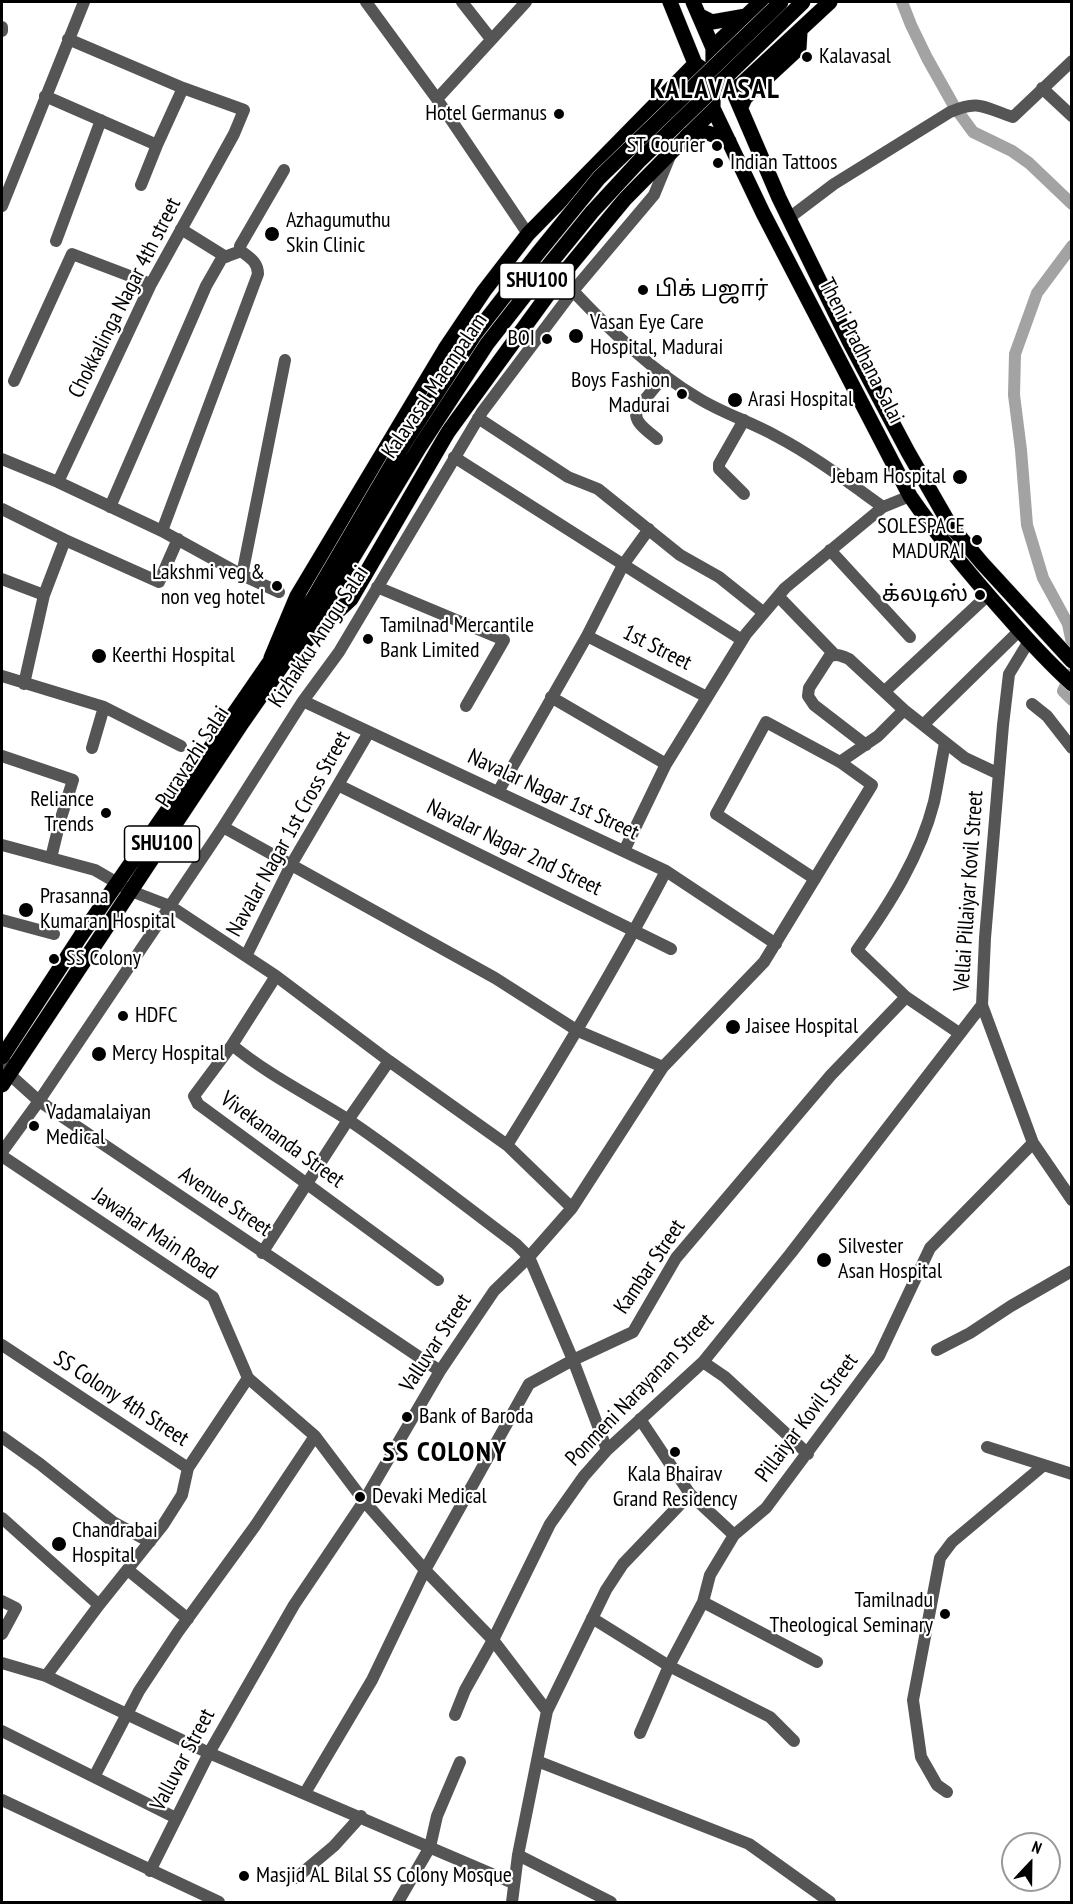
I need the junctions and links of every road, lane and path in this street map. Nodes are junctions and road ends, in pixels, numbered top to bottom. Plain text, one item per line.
1 (84, 2) edge
2 (366, 2) edge
3 (462, 2) edge
4 (526, 2) edge
5 (670, 2) edge
6 (693, 2) edge
7 (761, 2) edge
8 (781, 2) edge
9 (803, 2) edge
10 (830, 2) edge
11 (700, 16) junction
12 (746, 16) junction
13 (681, 30) junction
14 (800, 31) junction
15 (68, 39) junction
16 (491, 39) junction
17 (713, 47) junction
18 (1071, 61) edge
19 (695, 64) junction
20 (713, 77) junction
21 (183, 88) junction
22 (1042, 88) junction
23 (734, 92) junction
24 (45, 96) junction
25 (437, 99) junction
26 (741, 107) junction
27 (713, 110) junction
28 (1071, 116) edge
29 (101, 120) junction
30 (687, 135) junction
31 (729, 141) junction
32 (619, 142) junction
33 (157, 145) junction
34 (674, 149) junction
35 (284, 170) dead end
36 (141, 184) dead end
37 (2, 206) edge
38 (789, 218) junction
39 (181, 229) junction
40 (528, 234) junction
41 (56, 241) dead end
42 (241, 251) junction
43 (226, 256) junction
44 (151, 284) junction
45 (573, 291) junction
46 (285, 360) dead end
47 (665, 375) junction
48 (14, 381) dead end
49 (478, 418) junction
50 (744, 420) junction
51 (657, 439) dead end
52 (454, 457) junction
53 (2, 459) edge
54 (58, 482) junction
55 (744, 494) dead end
56 (910, 496) junction
57 (110, 507) junction
58 (883, 507) junction
59 (2, 509) edge
60 (649, 529) junction
61 (162, 531) junction
62 (178, 539) junction
63 (65, 540) junction
64 (830, 550) junction
65 (623, 565) junction
66 (242, 575) junction
67 (2, 579) edge
68 (377, 587) junction
69 (279, 592) dead end
70 (44, 595) junction
71 (988, 595) junction
72 (778, 596) junction
73 (319, 602) junction
74 (764, 613) junction
75 (587, 636) junction
76 (1024, 636) junction
77 (910, 637) dead end
78 (742, 640) junction
79 (834, 654) junction
80 (272, 658) junction
81 (288, 658) junction
82 (1071, 660) edge
83 (2, 676) edge
84 (1067, 680) edge
85 (24, 684) junction
86 (885, 691) junction
87 (708, 697) junction
88 (551, 698) junction
89 (303, 701) junction
90 (1032, 704) dead end
91 (466, 706) dead end
92 (104, 707) junction
93 (904, 710) junction
94 (923, 725) junction
95 (369, 732) junction
96 (945, 743) junction
97 (866, 744) junction
98 (181, 746) dead end
99 (92, 748) dead end
100 (1071, 748) edge
101 (2, 756) edge
102 (840, 762) junction
103 (666, 765) junction
104 (999, 774) junction
105 (338, 785) junction
106 (498, 792) junction
107 (223, 827) junction
108 (2, 845) edge
109 (624, 851) junction
110 (51, 858) junction
111 (291, 865) junction
112 (666, 871) junction
113 (815, 879) junction
114 (117, 882) junction
115 (131, 891) junction
116 (170, 906) junction
117 (2, 920) edge
118 (634, 931) junction
119 (54, 934) dead end
120 (776, 944) junction
121 (670, 949) dead end
122 (246, 956) junction
123 (276, 976) junction
124 (906, 997) junction
125 (982, 1005) junction
126 (578, 1031) junction
127 (959, 1033) junction
128 (232, 1045) junction
129 (2, 1056) edge
130 (389, 1061) junction
131 (663, 1067) junction
132 (5, 1079) edge
133 (39, 1101) junction
134 (348, 1120) junction
135 (1033, 1143) junction
136 (507, 1145) junction
137 (2, 1154) edge
138 (306, 1185) junction
139 (1071, 1200) edge
140 (572, 1208) junction
141 (262, 1253) junction
142 (529, 1257) junction
143 (1071, 1271) edge
144 (438, 1280) dead end
145 (2, 1345) edge
146 (937, 1350) dead end
147 (573, 1360) junction
148 (703, 1362) junction
149 (440, 1371) junction
150 (248, 1378) junction
151 (640, 1419) junction
152 (315, 1436) junction
153 (2, 1437) edge
154 (987, 1447) dead end
155 (607, 1450) junction
156 (808, 1454) junction
157 (1044, 1465) junction
158 (188, 1468) junction
159 (1071, 1474) edge
160 (690, 1494) junction
161 (364, 1501) junction
162 (2, 1518) edge
163 (734, 1535) junction
164 (150, 1542) junction
165 (128, 1570) junction
166 (425, 1570) junction
167 (2, 1601) edge
168 (703, 1602) junction
169 (99, 1605) junction
170 (592, 1618) junction
171 (188, 1619) junction
172 (2, 1634) edge
173 (492, 1640) junction
174 (817, 1662) dead end
175 (2, 1663) edge
176 (669, 1666) junction
177 (46, 1676) junction
178 (548, 1711) junction
179 (126, 1713) junction
180 (455, 1715) dead end
181 (2, 1731) edge
182 (640, 1734) dead end
183 (794, 1741) dead end
184 (209, 1753) junction
185 (537, 1761) junction
186 (460, 1762) dead end
187 (94, 1777) junction
188 (947, 1792) dead end
189 (305, 1793) junction
190 (2, 1800) edge
191 (361, 1816) junction
192 (176, 1818) junction
193 (430, 1847) junction
194 (518, 1855) junction
195 (150, 1870) junction
196 (296, 1878) dead end
197 (513, 1883) junction
198 (219, 1902) edge
199 (398, 1902) edge
200 (512, 1902) edge
201 (611, 1902) edge
202 (830, 1902) edge

1 - 15 street
2 - 25 street
3 - 16 street
4 - 16 street
5 - 13 main road, Theni Pradhana Salai
6 - 11 main road, Theni Pradhana Salai
7 - 12 main road
8 - 73 main road, Kalavasal Maempalam / SHU100, bridge
9 - 73 main road, Kalavasal Maempalam / SHU100, bridge
10 - 14 main road
11 - 12 main road
11 - 17 main road, Theni Pradhana Salai
12 - 17 main road
13 - 19 main road, Theni Pradhana Salai
13 - 32 main road
14 - 23 main road
14 - 26 main road
15 - 21 street
15 - 24 street
16 - 25 street
17 - 20 main road
17 - 23 main road, Theni Pradhana Salai
18 - 22 street
19 - 20 main road
19 - 27 main road, Theni Pradhana Salai
19 - 32 main road
20 - 23 main road
20 - 27 main road
21 - 33 street
21 - 39 street, Chokkalinga Nagar 4th street
22 - 28 street
22 - 38 street
23 - 26 main road, Theni Pradhana Salai
24 - 29 street
24 - 37 street
25 - 40 street
26 - 38 main road, Theni Pradhana Salai
27 - 30 main road
27 - 31 main road, Theni Pradhana Salai
29 - 33 street
29 - 41 street
30 - 31 main road
30 - 34 main road
31 - 56 main road, Theni Pradhana Salai
32 - 40 main road
33 - 36 street
34 - 45 street, Kizhakku Anugu Salai
34 - 81 main road
35 - 42 street
38 - 82 main road, Theni Pradhana Salai
39 - 43 street
39 - 44 street, Chokkalinga Nagar 4th street
40 - 80 main road
42 - 43 street
42 - 61 street
43 - 57 street
44 - 48 street
44 - 54 street, Chokkalinga Nagar 4th street
45 - 47 street
45 - 49 street, Kizhakku Anugu Salai
46 - 66 street
47 - 50 street
47 - 51 street
49 - 52 street, Kizhakku Anugu Salai
49 - 60 street
50 - 55 street
50 - 58 street
52 - 65 street
52 - 68 street, Kizhakku Anugu Salai
53 - 54 street
54 - 57 street
56 - 58 street
56 - 71 main road, Theni Pradhana Salai
57 - 61 street
58 - 64 street
59 - 63 street
60 - 65 street
60 - 74 street
61 - 62 street
62 - 63 street
62 - 66 street
63 - 70 street
64 - 72 street
64 - 77 street
65 - 75 street
65 - 78 street
66 - 69 street
67 - 70 street
68 - 89 street, Kizhakku Anugu Salai
68 - 91 street
70 - 85 street
71 - 76 main road, Theni Pradhana Salai
71 - 86 street
72 - 74 street
72 - 79 street
73 - 80 main road, Puravazhi Salai / SHU100
73 - 81 main road, Puravazhi Salai / SHU100
74 - 78 street
75 - 87 street, 1st Street
75 - 88 street
76 - 84 main road, Theni Pradhana Salai
76 - 94 street
76 - 104 street, Vellai Pillaiyar Kovil Street
78 - 87 street
79 - 86 street
79 - 97 street
80 - 114 main road, Puravazhi Salai / SHU100
81 - 115 main road, Puravazhi Salai / SHU100
83 - 85 street
85 - 92 street
86 - 93 street
87 - 103 street
88 - 103 street
88 - 106 street
89 - 95 street, Navalar Nagar 1st Street
89 - 107 street, Kizhakku Anugu Salai
90 - 100 street
92 - 98 street
92 - 99 street
93 - 94 street
93 - 97 street
94 - 96 street
95 - 105 street, Navalar Nagar 1st Cross Street
95 - 106 street, Navalar Nagar 1st Street
96 - 104 street
96 - 124 street
97 - 102 street
101 - 110 street
102 - 113 street, Valluvar Street
102 - 113 street
103 - 109 street
104 - 125 street, Vellai Pillaiyar Kovil Street
105 - 111 street, Navalar Nagar 1st Cross Street
105 - 118 street, Navalar Nagar 2nd Street
106 - 109 street, Navalar Nagar 1st Street
107 - 111 street
107 - 116 street, Kizhakku Anugu Salai
108 - 110 street
109 - 112 street, Navalar Nagar 1st Street
110 - 114 street
111 - 122 street, Navalar Nagar 1st Cross Street
111 - 126 street
112 - 118 street
112 - 120 street, Navalar Nagar 1st Street
113 - 120 street, Valluvar Street
114 - 115 street
114 - 129 main road, Puravazhi Salai / SHU100
115 - 116 street
115 - 132 main road, Puravazhi Salai / SHU100
116 - 122 street
116 - 133 street, Kizhakku Anugu Salai
117 - 119 street
118 - 121 street, Navalar Nagar 2nd Street
118 - 126 street
120 - 131 street, Valluvar Street
122 - 123 street
123 - 128 street, Vivekananda Street
123 - 130 street
124 - 127 street
124 - 147 street, Kambar Street
125 - 127 street, Ponmeni Narayanan Street
125 - 135 street, Vellai Pillaiyar Kovil Street
126 - 131 street
126 - 136 street
127 - 148 street, Ponmeni Narayanan Street
128 - 134 street
128 - 138 street, Vivekananda Street
129 - 132 street
130 - 134 street
130 - 136 street
131 - 140 street, Valluvar Street
132 - 133 street, Avenue Street
133 - 137 street, Kizhakku Anugu Salai
133 - 141 street, Avenue Street
134 - 138 street
134 - 142 street
135 - 139 street, Vellai Pillaiyar Kovil Street
135 - 156 street, Pillaiyar Kovil Street
136 - 140 street
137 - 150 street, Jawahar Main Road
138 - 141 street
138 - 144 street, Vivekananda Street
140 - 142 street, Valluvar Street
141 - 149 street, Avenue Street
142 - 147 street
142 - 149 street, Valluvar Street
143 - 146 street
145 - 158 street, SS Colony 4th Street
147 - 155 street
147 - 166 street, Kambar Street
148 - 151 street, Ponmeni Narayanan Street
148 - 156 street
149 - 161 street, Valluvar Street
150 - 152 street, Jawahar Main Road
150 - 158 street, SS Colony 4th Street
151 - 155 street, Ponmeni Narayanan Street
151 - 160 street
152 - 161 street, Jawahar Main Road
152 - 171 street
153 - 164 street
154 - 157 street
155 - 173 street, Ponmeni Narayanan Street
156 - 163 street, Pillaiyar Kovil Street
157 - 159 street
157 - 188 street
158 - 164 street
160 - 163 street
160 - 170 street
161 - 166 street, Jawahar Main Road
161 - 184 street, Valluvar Street
162 - 169 street
163 - 168 street, Pillaiyar Kovil Street
164 - 165 street
165 - 169 street
165 - 171 street
166 - 173 street, Jawahar Main Road
166 - 189 street, Kambar Street
167 - 172 street
168 - 174 street
168 - 176 street, Pillaiyar Kovil Street
169 - 177 street
170 - 176 street
170 - 178 street
171 - 179 street
173 - 178 street, Jawahar Main Road
173 - 180 street, Ponmeni Narayanan Street
175 - 177 street
176 - 182 street, Pillaiyar Kovil Street
176 - 183 street
177 - 179 street
178 - 185 street
179 - 184 street
179 - 187 street
181 - 187 street
184 - 189 street
184 - 192 street, Valluvar Street
185 - 194 street
185 - 202 street
186 - 193 street
187 - 192 street
189 - 191 street
190 - 195 street
191 - 193 street
191 - 196 street
192 - 195 street, Valluvar Street
193 - 197 street
193 - 199 street
194 - 197 street
194 - 201 street
195 - 198 street
197 - 200 street

